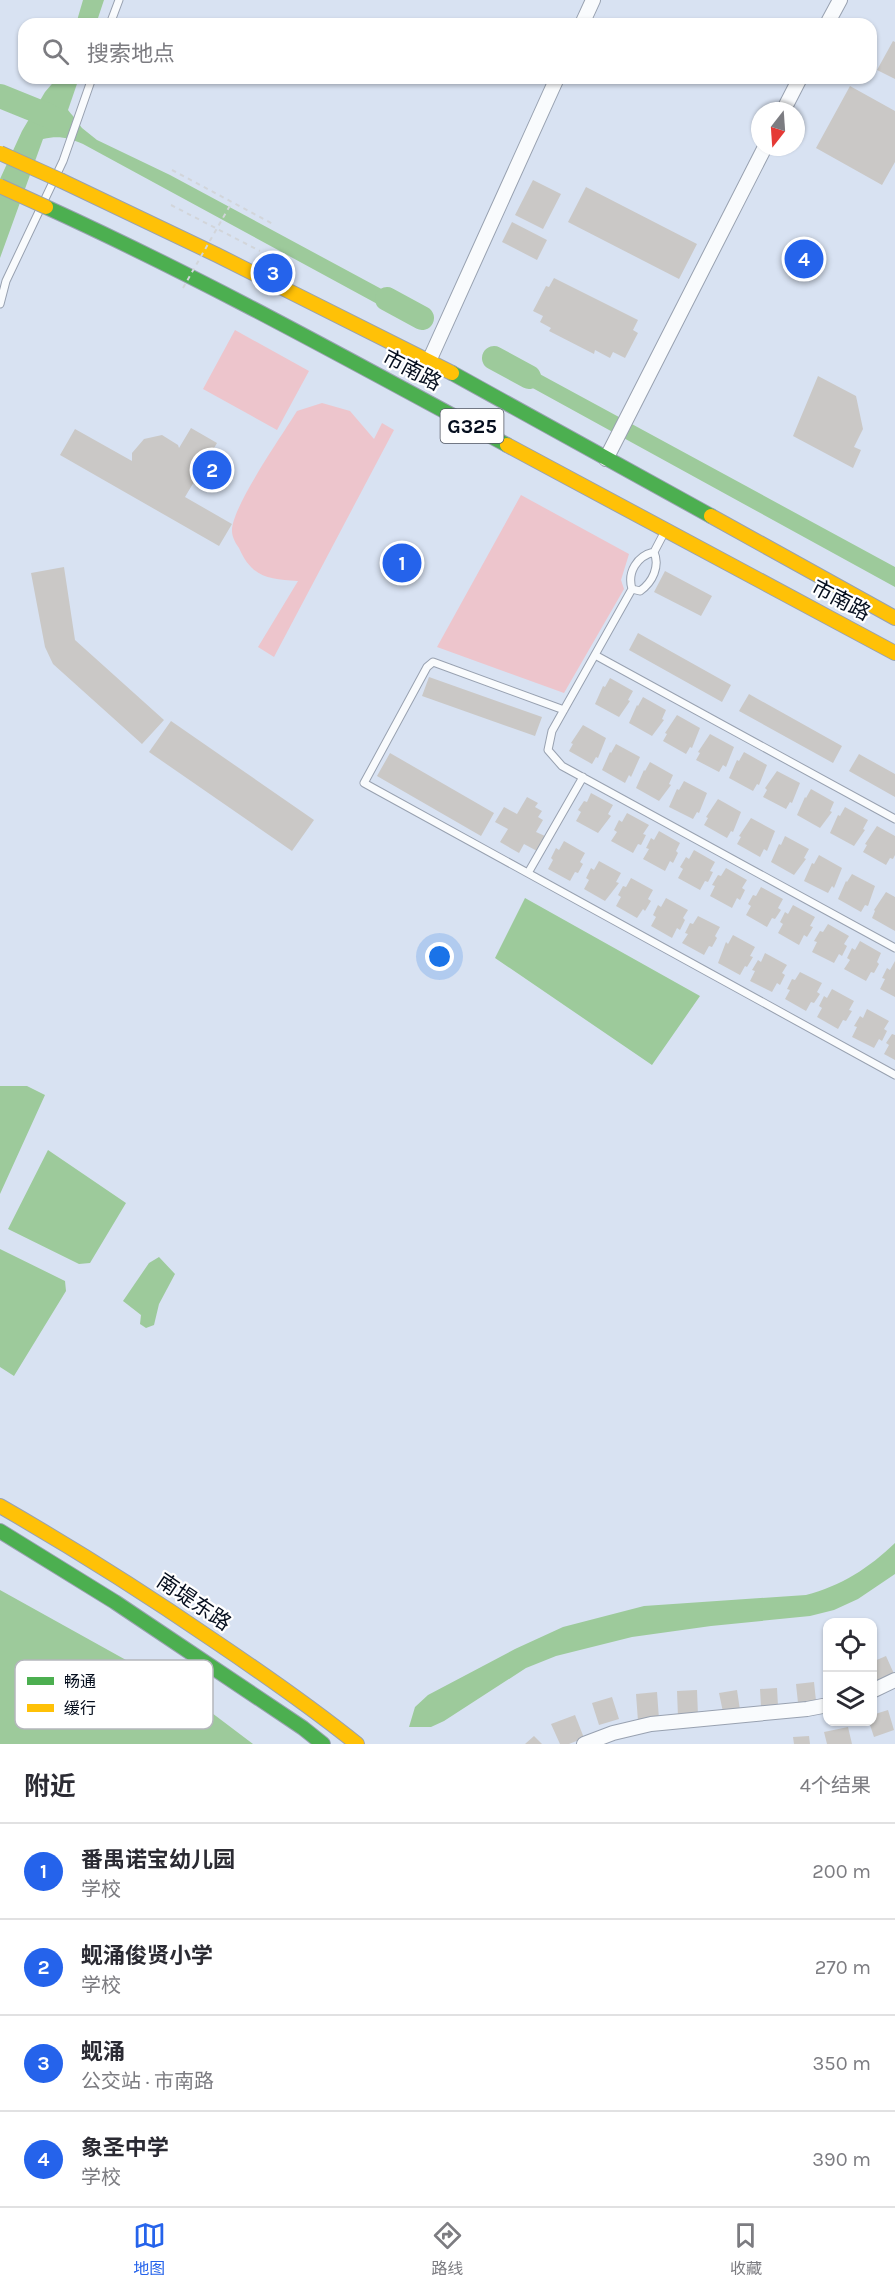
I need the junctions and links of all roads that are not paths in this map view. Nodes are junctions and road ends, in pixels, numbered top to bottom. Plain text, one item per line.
1 (119, 0) edge
2 (593, 0) edge
3 (840, 0) edge
4 (112, 18) edge
5 (585, 18) edge
6 (830, 18) edge
7 (90, 84) edge
8 (555, 84) edge
9 (797, 84) edge
10 (788, 102) edge
11 (0, 153) edge
12 (760, 156) edge
13 (0, 186) edge
14 (0, 304) edge
15 (429, 362) junction
16 (606, 459) junction
17 (666, 530) junction
18 (654, 552) junction
19 (632, 589) junction
20 (895, 618) edge
21 (895, 653) edge
22 (595, 655) junction
23 (564, 710) junction
24 (583, 777) junction
25 (895, 819) edge
26 (528, 873) junction
27 (895, 948) edge
28 (895, 1076) edge
29 (0, 1506) edge
30 (0, 1531) edge
31 (204, 1660) edge
32 (213, 1666) edge
33 (895, 1680) edge
34 (877, 1689) edge
35 (823, 1706) edge
36 (323, 1744) edge
37 (357, 1744) edge
38 (584, 1744) edge

1 - 4 lane
2 - 5 street
3 - 6 street
7 - 14 lane
8 - 15 street
9 - 10 street
11 - 15 main road, 市南路 / G325, bridge
12 - 16 street
13 - 17 main road, 市南路 / G325, bridge
15 - 16 main road, 市南路 / G325
16 - 20 main road, 市南路 / G325
17 - 18 lane
17 - 21 main road, 市南路 / G325
18 - 19 lane
18 - 19 lane
19 - 22 lane
22 - 23 lane
22 - 25 lane
23 - 24 lane
23 - 26 lane
24 - 26 lane
24 - 27 lane
26 - 28 lane
29 - 37 main road, 南堤东路
30 - 31 main road, 南堤东路
32 - 36 main road, 南堤东路
33 - 34 street
35 - 38 street

